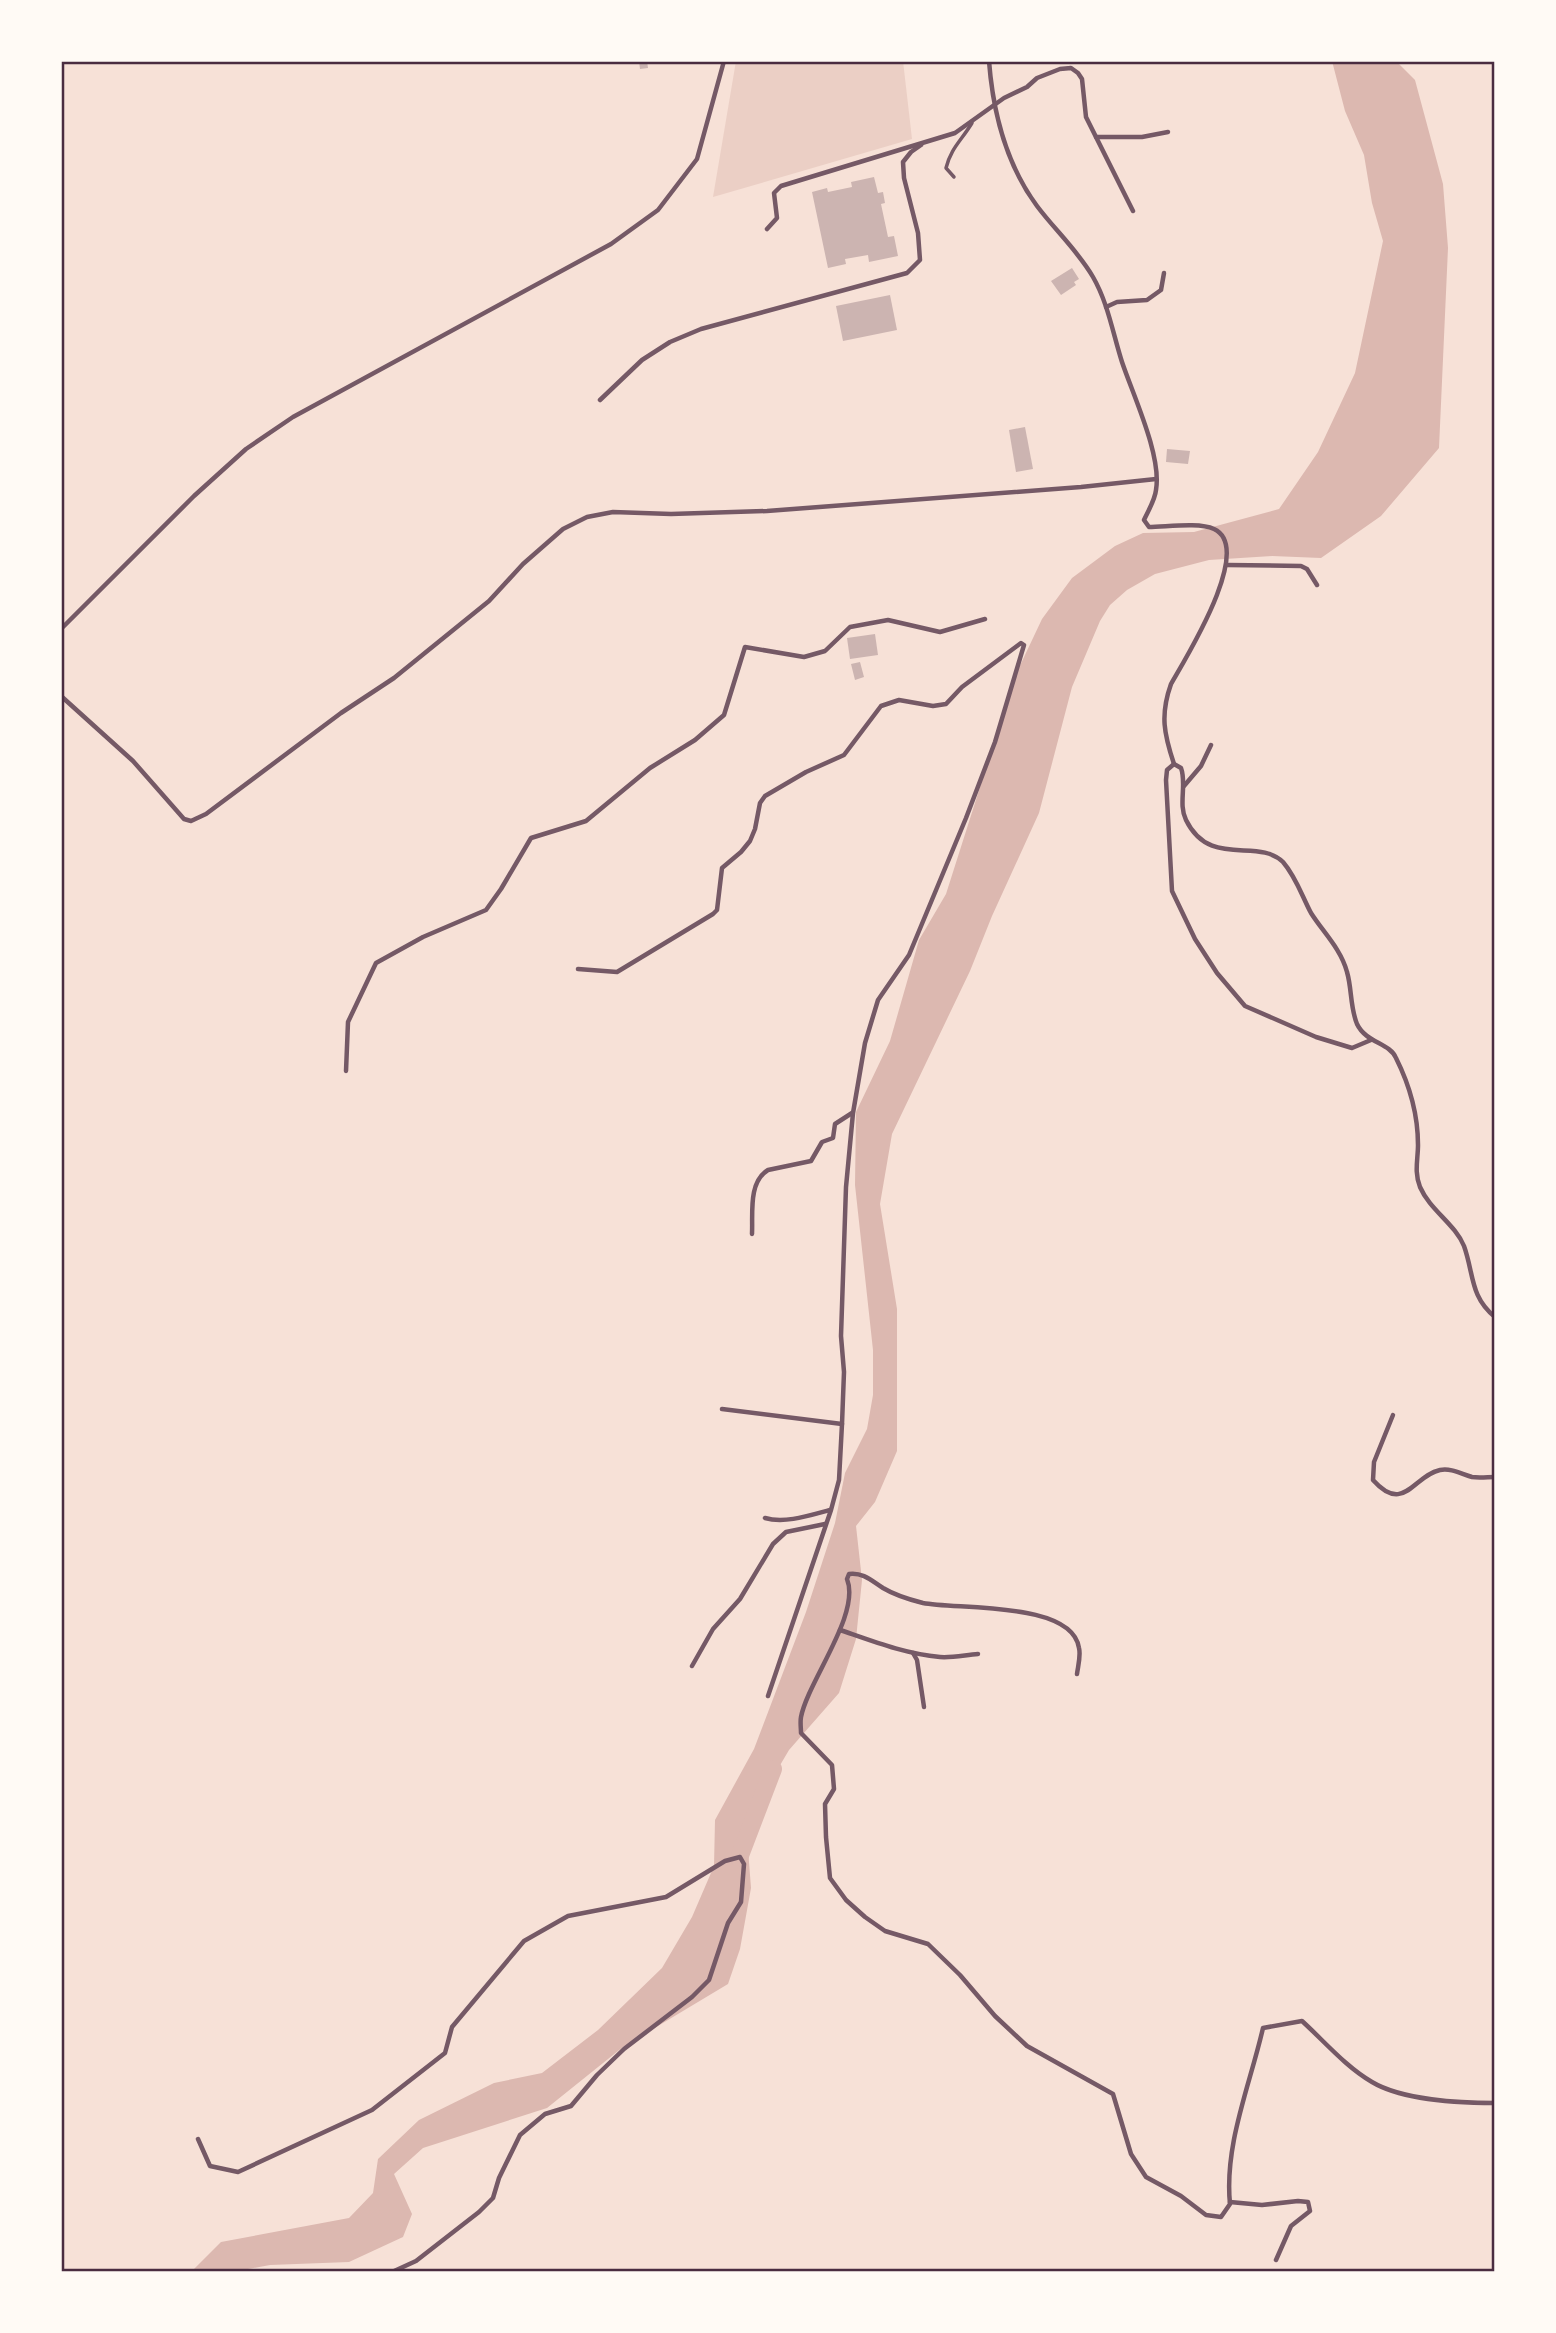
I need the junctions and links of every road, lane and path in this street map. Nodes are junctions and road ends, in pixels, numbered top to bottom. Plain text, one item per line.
1 (989, 61) edge
2 (723, 62) edge
3 (993, 106) junction
4 (972, 123) junction
5 (1168, 132) dead end
6 (1096, 137) junction
7 (924, 143) junction
8 (954, 177) dead end
9 (1133, 211) dead end
10 (767, 229) dead end
11 (1164, 273) dead end
12 (1106, 307) junction
13 (600, 400) dead end
14 (1156, 479) junction
15 (1227, 565) junction
16 (1317, 585) dead end
17 (985, 619) dead end
18 (61, 629) edge
19 (61, 696) edge
20 (1210, 745) dead end
21 (1174, 764) junction
22 (1183, 786) junction
23 (578, 969) dead end
24 (1371, 1040) junction
25 (346, 1071) dead end
26 (853, 1113) junction
27 (752, 1234) dead end
28 (1495, 1317) edge
29 (722, 1409) dead end
30 (1394, 1415) dead end
31 (842, 1424) junction
32 (1495, 1477) edge
33 (831, 1510) junction
34 (765, 1518) dead end
35 (826, 1524) junction
36 (840, 1630) junction
37 (913, 1653) junction
38 (978, 1654) dead end
39 (691, 1666) dead end
40 (1077, 1674) dead end
41 (768, 1696) dead end
42 (924, 1707) dead end
43 (1495, 2103) edge
44 (198, 2138) dead end
45 (1230, 2202) junction
46 (1276, 2260) dead end
47 (392, 2272) edge

1 - 3 street
2 - 18 street
3 - 4 street
3 - 6 street
3 - 12 street
4 - 7 street
4 - 8 street
5 - 6 street
6 - 9 street
7 - 10 street
7 - 13 street
11 - 12 street
12 - 14 street
14 - 15 street
14 - 19 street
15 - 16 street
15 - 21 street
17 - 25 street
20 - 22 street
21 - 22 street
21 - 24 street
22 - 24 street
23 - 26 street
24 - 28 street
26 - 27 street
26 - 31 street
29 - 31 street
30 - 32 street
31 - 33 street
33 - 34 street
33 - 35 street
35 - 39 street
35 - 41 street
36 - 37 street
36 - 40 street
36 - 45 street
37 - 38 street
37 - 42 street
43 - 45 street
44 - 47 street
45 - 46 street

